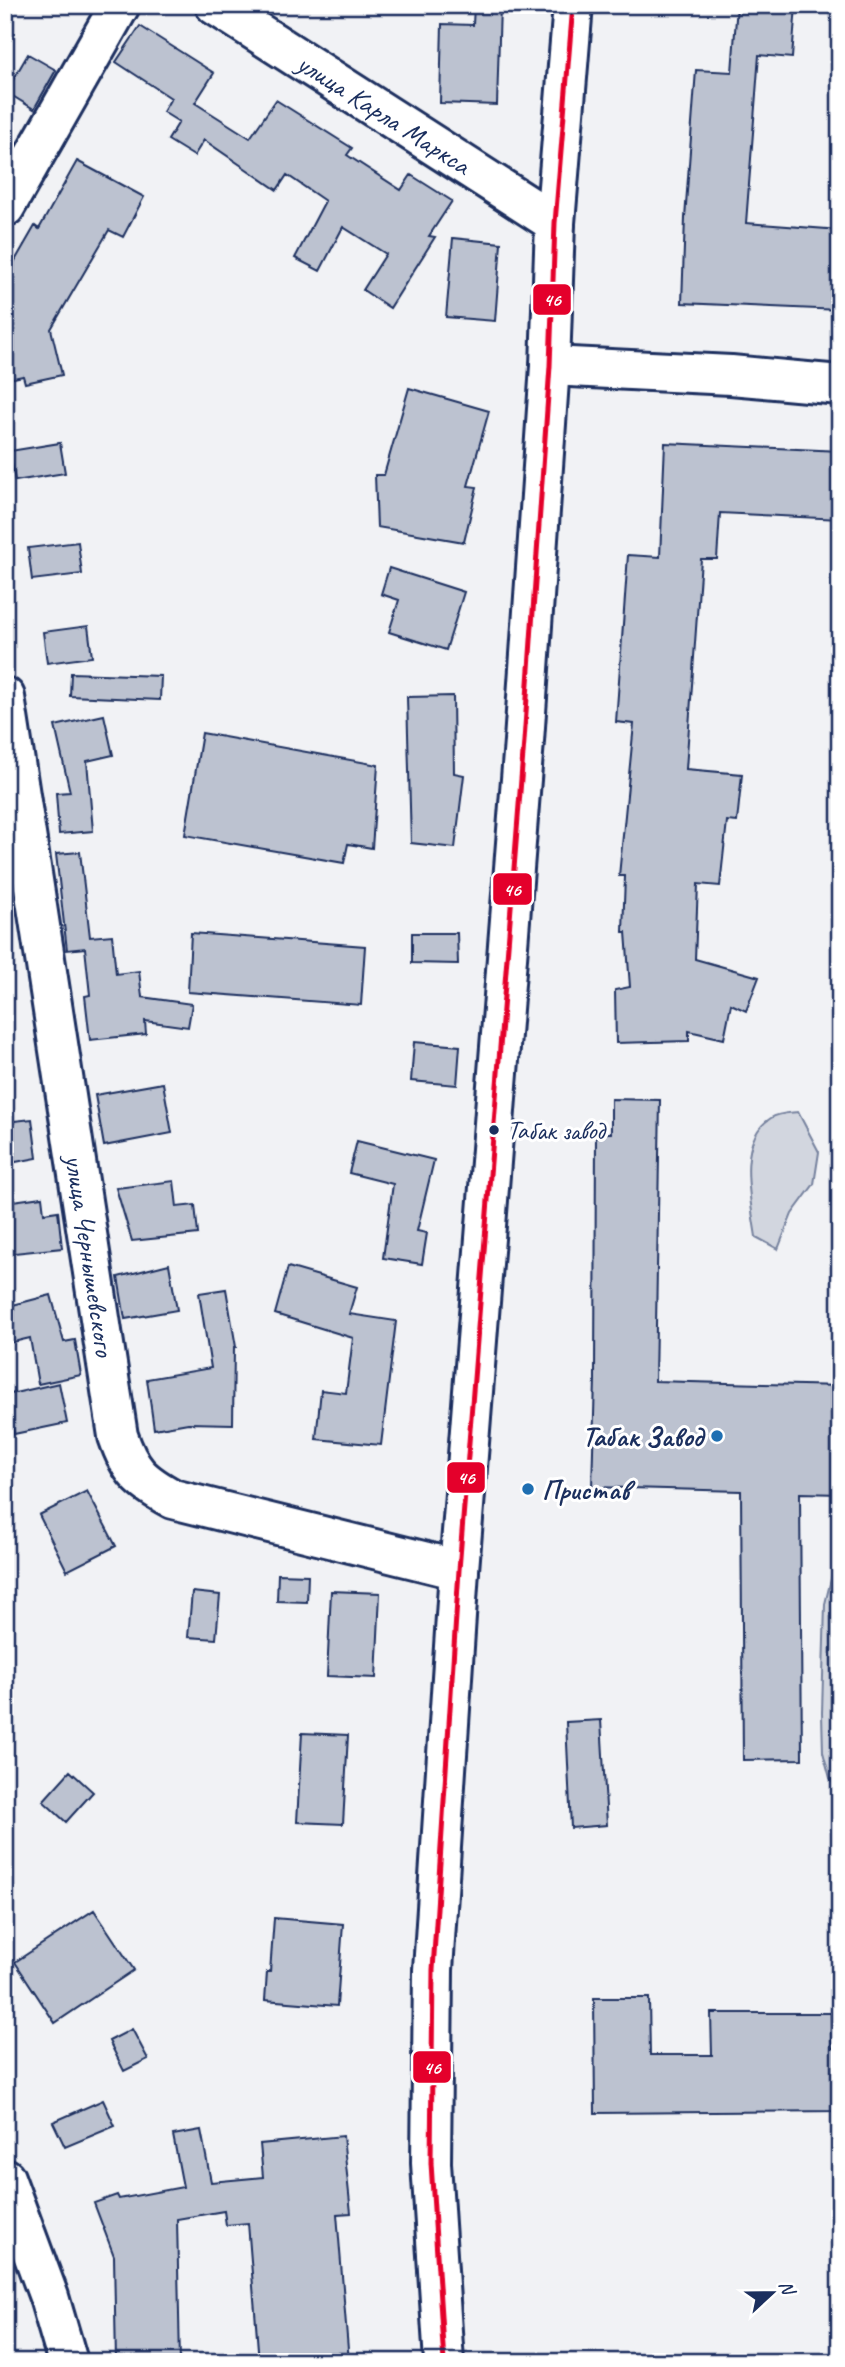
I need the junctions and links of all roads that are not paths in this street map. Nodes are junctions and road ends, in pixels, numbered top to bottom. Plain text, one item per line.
1 (120, 5) edge
2 (215, 5) edge
3 (573, 5) edge
4 (5, 207) edge
5 (555, 223) junction
6 (550, 366) junction
7 (840, 385) edge
8 (5, 697) edge
9 (459, 1570) junction
10 (5, 2178) edge
11 (68, 2362) edge
12 (444, 2362) edge

1 - 4 street
2 - 5 street, улица Карла Маркса
3 - 5 street
5 - 6 street
6 - 7 street
6 - 9 street
8 - 9 street, улица Чернышевского
9 - 12 street
10 - 11 street

